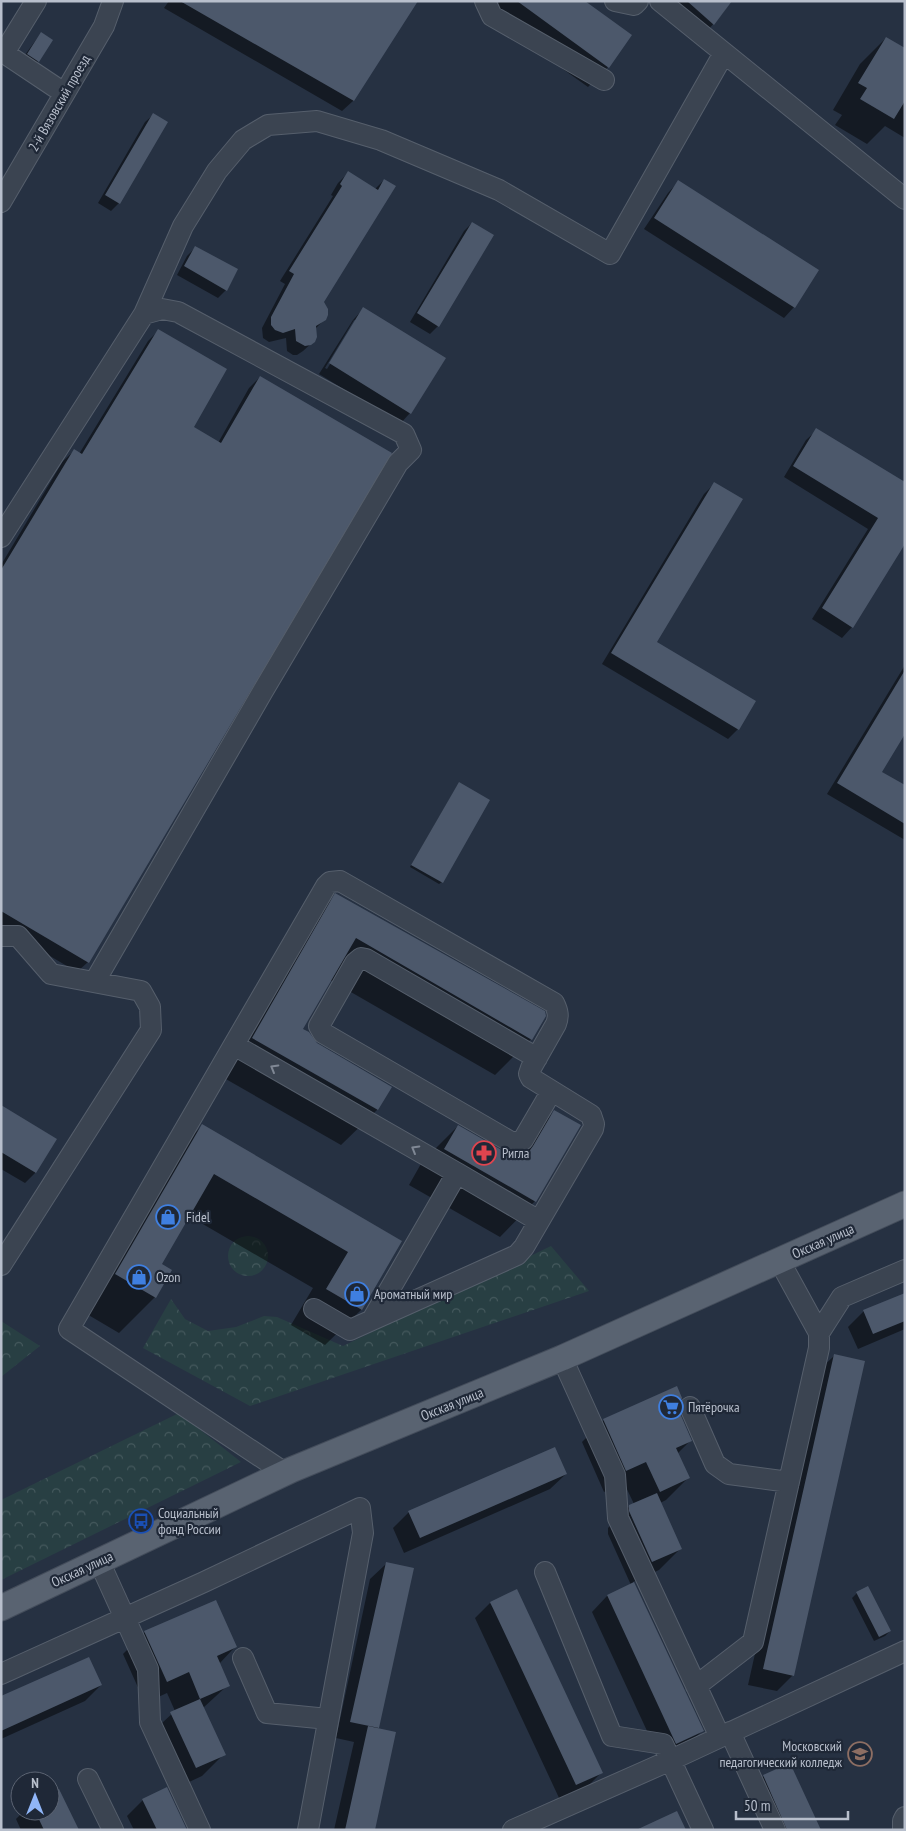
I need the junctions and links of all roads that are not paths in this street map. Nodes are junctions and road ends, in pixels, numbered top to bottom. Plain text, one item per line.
1 (36, 1) edge
2 (113, 1) edge
3 (485, 1) edge
4 (615, 1) edge
5 (638, 1) edge
6 (660, 1) edge
7 (3, 53) edge
8 (724, 53) junction
9 (604, 80) dead end
10 (64, 93) junction
11 (905, 199) edge
12 (1, 202) edge
13 (144, 314) junction
14 (1, 538) edge
15 (1, 936) edge
16 (95, 982) junction
17 (234, 1045) junction
18 (537, 1058) junction
19 (551, 1092) junction
20 (457, 1174) junction
21 (905, 1204) edge
22 (539, 1221) junction
23 (779, 1260) junction
24 (1, 1265) edge
25 (905, 1270) edge
26 (314, 1309) dead end
27 (372, 1320) junction
28 (819, 1333) junction
29 (562, 1358) junction
30 (690, 1407) dead end
31 (286, 1473) junction
32 (789, 1482) junction
33 (99, 1561) junction
34 (545, 1572) dead end
35 (1, 1608) edge
36 (125, 1618) junction
37 (905, 1652) edge
38 (243, 1658) dead end
39 (1, 1674) edge
40 (696, 1686) junction
41 (328, 1719) junction
42 (725, 1734) junction
43 (671, 1760) junction
44 (88, 1779) dead end
45 (905, 1817) edge
46 (539, 1824) edge
47 (112, 1830) edge
48 (200, 1830) edge
49 (308, 1830) edge
50 (513, 1830) edge
51 (703, 1830) edge
52 (775, 1830) edge
53 (903, 1830) edge

1 - 7 street
2 - 10 street, 2-й Вязовский проезд
3 - 9 street
4 - 5 street
6 - 8 street
7 - 10 street
8 - 11 street
8 - 13 street
10 - 12 street, 2-й Вязовский проезд
13 - 14 street
13 - 16 street
15 - 16 street
16 - 24 street
17 - 18 street
20 -> 17 street
17 - 31 street
18 - 19 street
18 - 19 street
19 - 22 street
20 - 22 street
20 - 27 street
21 - 23 main road, Окская улица
22 - 27 street
23 - 28 street
23 - 29 main road, Окская улица
25 - 28 street
26 - 27 street
28 - 32 street
29 - 31 main road, Окская улица
29 - 40 street
30 - 32 street
31 - 33 main road, Окская улица
32 - 40 street
33 - 35 main road, Окская улица
33 - 36 street
34 - 43 street
36 - 39 street
36 - 41 street
36 - 48 street
37 - 42 street
38 - 41 street
40 - 42 street
41 - 49 street
42 - 43 street
42 - 52 street
43 - 46 street
43 - 51 street
44 - 47 street
45 - 53 street
46 - 50 street

